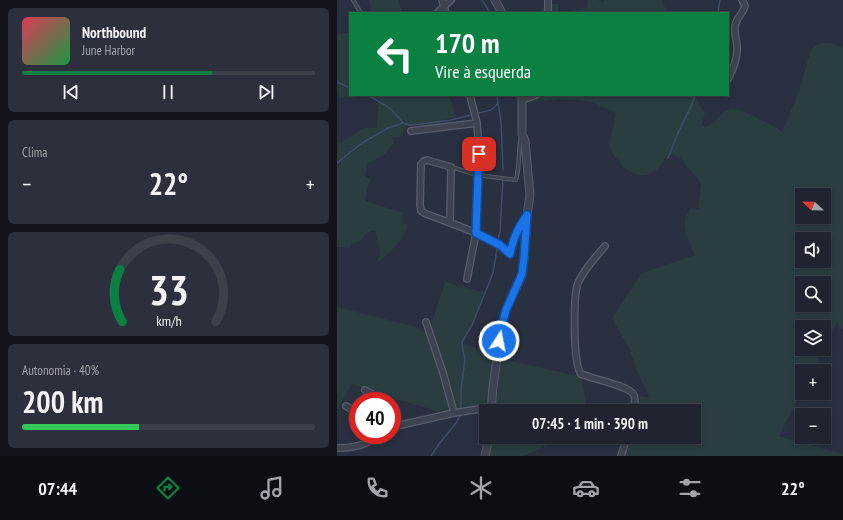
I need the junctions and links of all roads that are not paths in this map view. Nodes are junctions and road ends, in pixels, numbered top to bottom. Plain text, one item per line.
1 (353, 0) edge
2 (443, 0) edge
3 (451, 0) edge
4 (495, 0) edge
5 (548, 0) edge
6 (742, 0) edge
7 (444, 7) junction
8 (360, 12) edge
9 (438, 12) edge
10 (446, 12) edge
11 (501, 12) edge
12 (548, 12) edge
13 (729, 76) edge
14 (470, 96) edge
15 (522, 98) edge
16 (477, 123) junction
17 (411, 131) dead end
18 (522, 134) junction
19 (451, 167) junction
20 (478, 175) junction
21 (527, 215) junction
22 (450, 223) junction
23 (476, 233) junction
24 (605, 246) dead end
25 (467, 279) dead end
26 (426, 322) dead end
27 (365, 390) dead end
28 (368, 392) edge
29 (492, 404) edge
30 (634, 404) edge
31 (346, 406) dead end
32 (349, 408) edge
33 (479, 410) edge
34 (454, 413) junction
35 (401, 424) edge
36 (366, 444) edge
37 (488, 444) edge
38 (625, 444) edge
39 (337, 448) edge
40 (485, 456) edge
41 (621, 456) edge

1 - 8 lane
2 - 7 street
3 - 7 street
4 - 11 street
5 - 12 street
6 - 13 street
7 - 9 street
7 - 10 street
14 - 16 street
15 - 18 street
16 - 17 street
16 - 20 street
18 - 20 lane
18 - 21 street
19 - 20 lane
19 - 22 street
19 - 22 street
20 - 23 street
21 - 23 street
21 - 29 street
22 - 23 street
23 - 25 street
24 - 30 street
26 - 34 street
27 - 28 street
31 - 32 street
33 - 34 street
34 - 35 street
36 - 39 street
37 - 40 street
38 - 41 street

